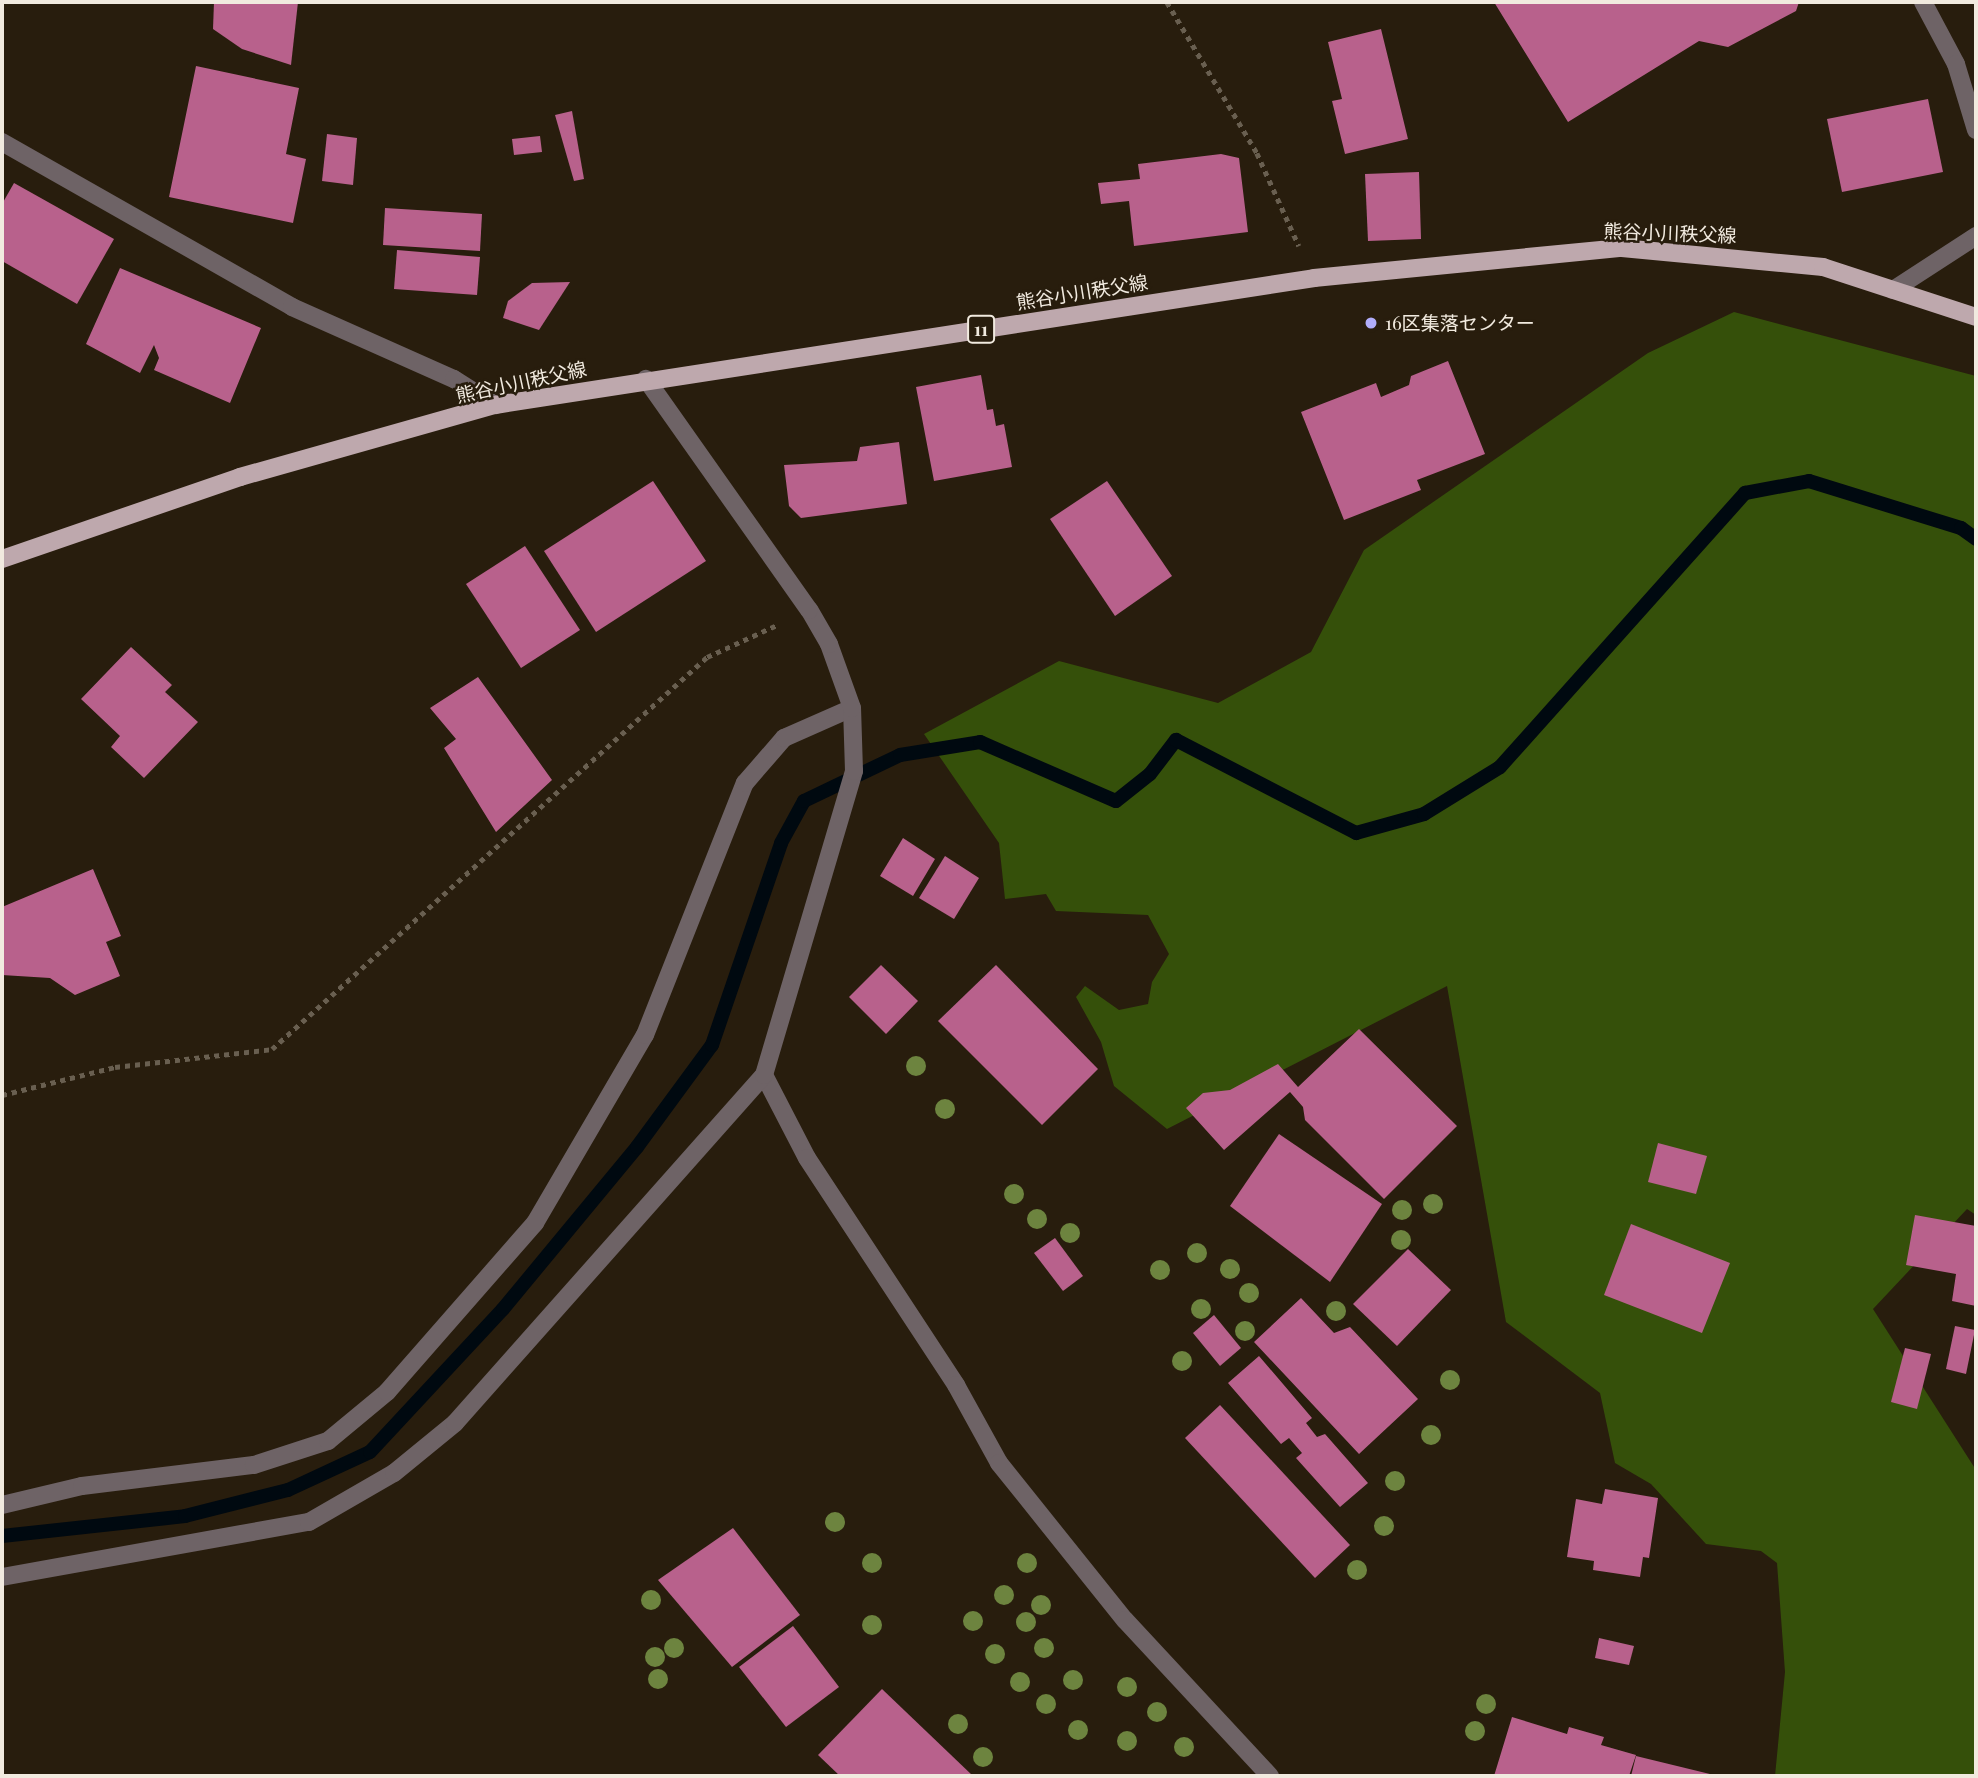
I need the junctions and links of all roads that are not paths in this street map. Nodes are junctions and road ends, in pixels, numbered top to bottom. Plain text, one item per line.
1 (1923, 2) edge
2 (1976, 130) edge
3 (2, 142) edge
4 (1976, 236) edge
5 (1893, 290) junction
6 (1976, 317) edge
7 (646, 379) junction
8 (495, 405) junction
9 (2, 559) edge
10 (852, 708) junction
11 (764, 1074) junction
12 (2, 1505) edge
13 (2, 1577) edge
14 (1270, 1776) edge

1 - 2 street
3 - 8 street
4 - 5 street
5 - 6 main road, 熊谷小川秩父線 / 11
5 - 7 main road, 熊谷小川秩父線 / 11
7 - 8 main road, 熊谷小川秩父線 / 11
7 - 10 street
8 - 9 main road, 熊谷小川秩父線 / 11
10 - 11 street
10 - 12 street
11 - 13 street
11 - 14 street

